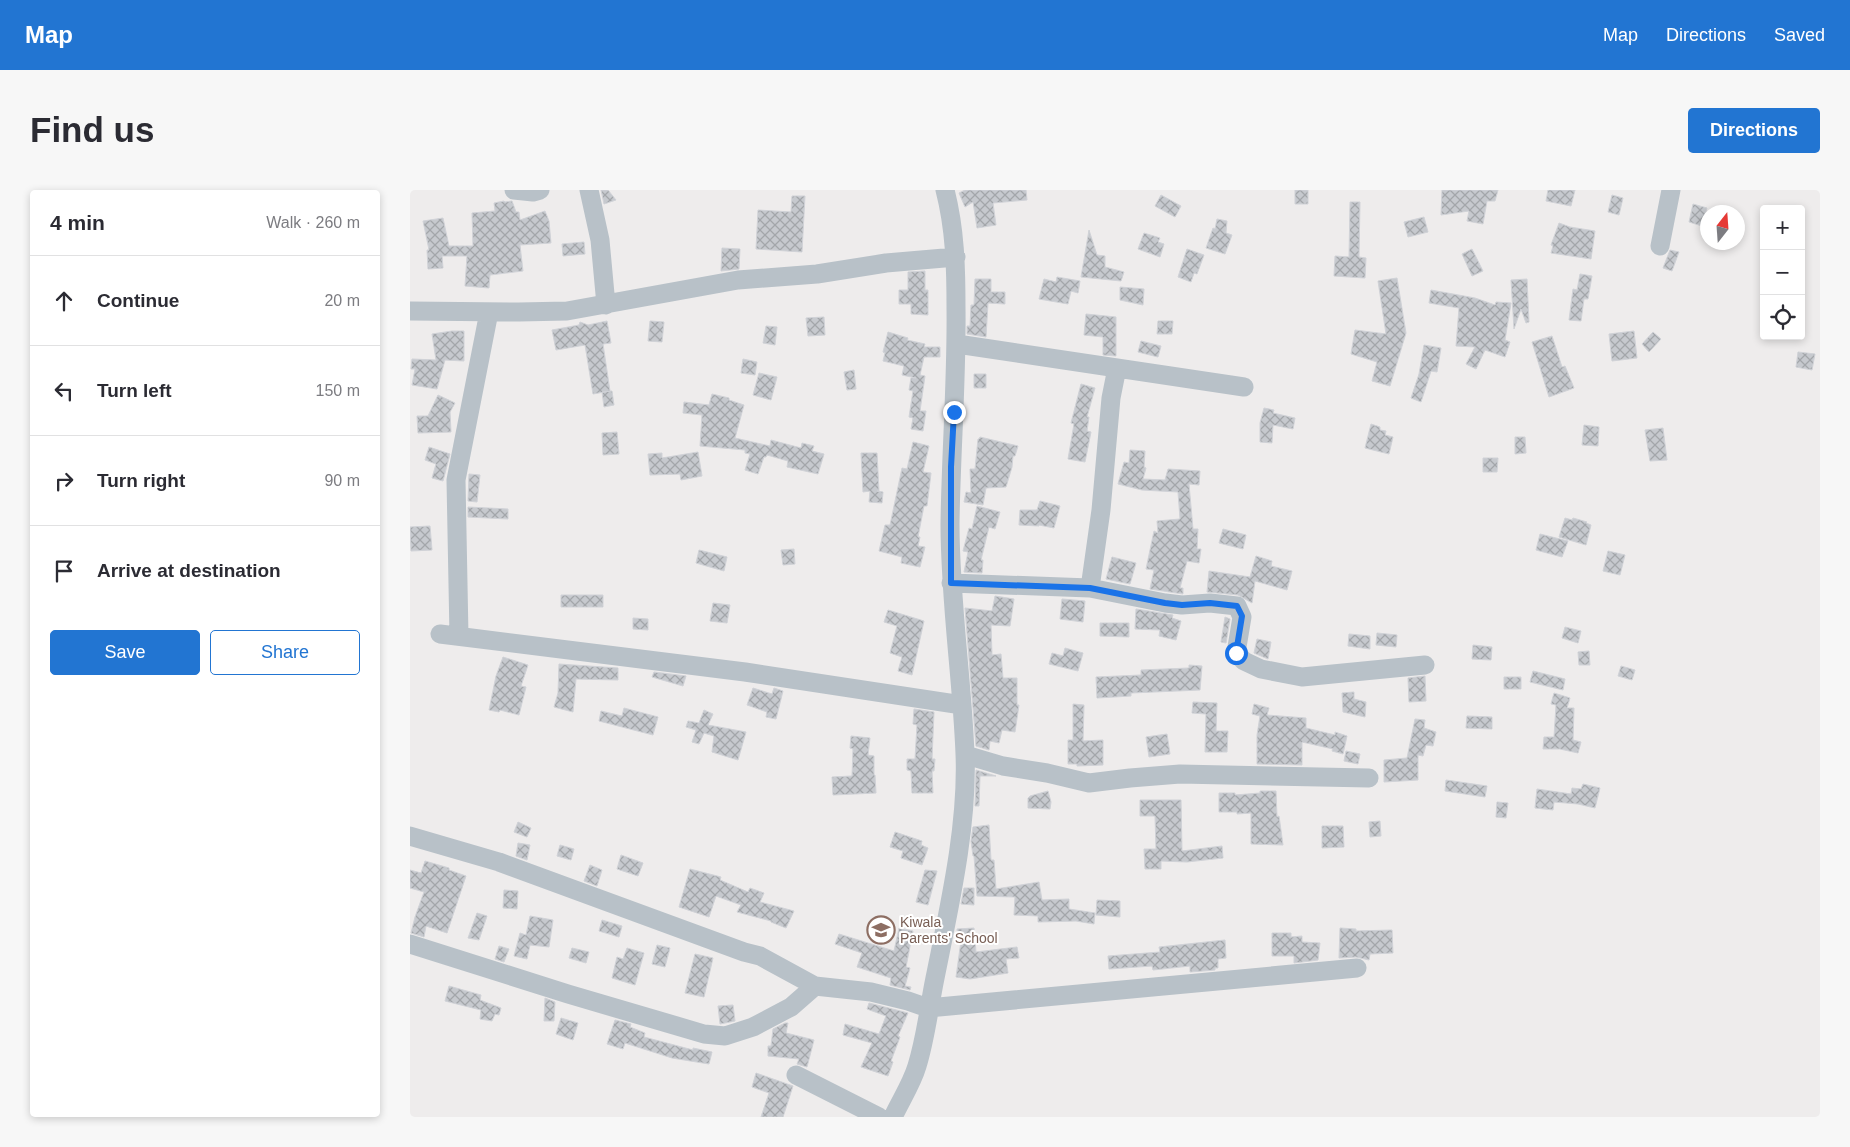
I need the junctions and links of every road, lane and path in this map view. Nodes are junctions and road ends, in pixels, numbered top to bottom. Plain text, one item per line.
1 (514, 190) edge
2 (540, 190) edge
3 (589, 190) edge
4 (946, 190) edge
5 (1671, 190) edge
6 (1660, 246) dead end
7 (956, 257) junction
8 (606, 305) junction
9 (410, 311) edge
10 (489, 312) junction
11 (957, 344) junction
12 (1117, 368) junction
13 (1244, 386) dead end
14 (951, 583) junction
15 (1090, 588) junction
16 (440, 634) dead end
17 (459, 636) junction
18 (1425, 664) dead end
19 (962, 705) junction
20 (966, 755) junction
21 (1369, 778) dead end
22 (410, 836) edge
23 (410, 944) edge
24 (1357, 968) dead end
25 (814, 986) junction
26 (928, 1008) junction
27 (796, 1075) dead end
28 (879, 1117) edge
29 (893, 1117) edge

1 - 2 street
3 - 8 street
4 - 7 street
5 - 6 street
7 - 8 street
7 - 11 street
8 - 10 street
9 - 10 street
10 - 17 street
11 - 12 street
11 - 14 street
12 - 13 street
12 - 15 street
14 - 15 street
14 - 19 street
15 - 18 street
16 - 17 street
17 - 19 street
19 - 20 street
20 - 21 street
20 - 26 street
22 - 25 street
23 - 25 street
24 - 26 street
25 - 26 street
26 - 29 street
27 - 28 street

